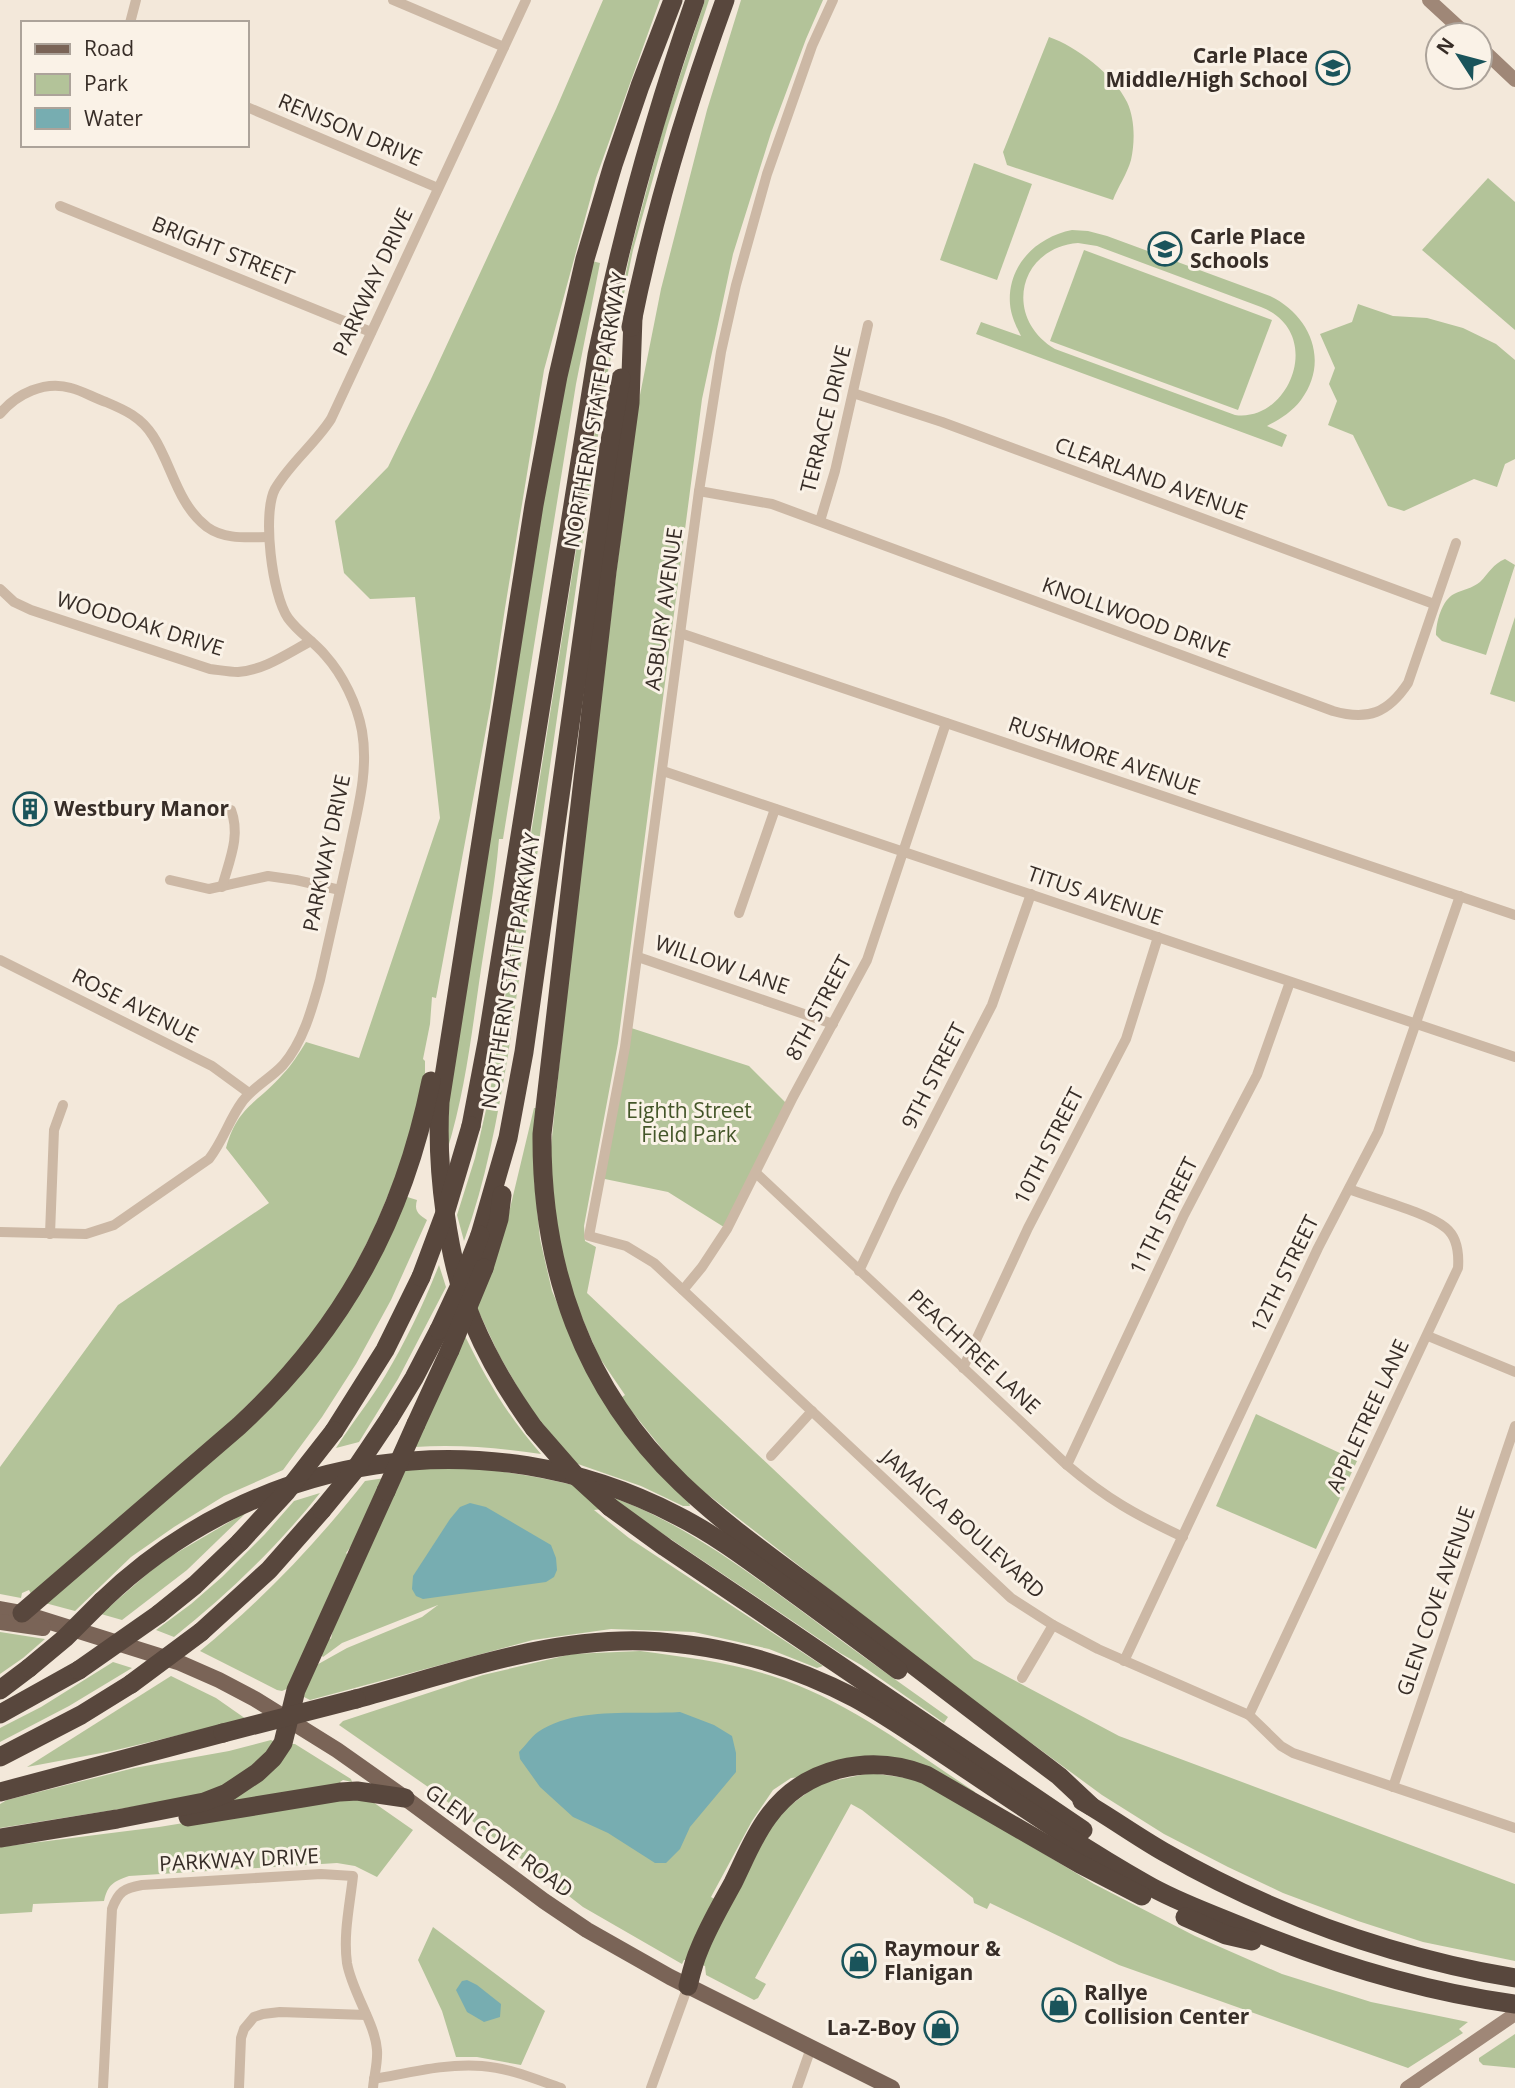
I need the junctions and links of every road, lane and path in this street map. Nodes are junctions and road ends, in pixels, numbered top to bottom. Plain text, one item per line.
1 (136, 0) edge
2 (393, 0) edge
3 (526, 0) edge
4 (673, 0) edge
5 (695, 0) edge
6 (725, 0) edge
7 (833, 0) edge
8 (1434, 2) edge
9 (131, 21) edge
10 (1453, 21) edge
11 (504, 47) junction
12 (1494, 60) edge
13 (1515, 80) edge
14 (248, 107) edge
15 (438, 188) junction
16 (60, 206) dead end
17 (633, 317) junction
18 (868, 325) dead end
19 (371, 332) junction
20 (853, 393) junction
21 (0, 414) edge
22 (699, 491) junction
23 (820, 522) junction
24 (269, 537) junction
25 (1455, 543) dead end
26 (0, 589) edge
27 (1434, 604) junction
28 (680, 633) junction
29 (311, 640) junction
30 (946, 723) junction
31 (663, 771) junction
32 (775, 809) junction
33 (231, 810) dead end
34 (903, 852) junction
35 (477, 869) junction
36 (170, 880) dead end
37 (222, 887) junction
38 (340, 890) junction
39 (1031, 894) junction
40 (1460, 896) junction
41 (739, 913) dead end
42 (1515, 915) edge
43 (1158, 937) junction
44 (638, 957) junction
45 (0, 960) edge
46 (1290, 982) junction
47 (833, 1024) junction
48 (1416, 1024) junction
49 (1515, 1057) edge
50 (249, 1093) junction
51 (63, 1105) dead end
52 (508, 1138) junction
53 (756, 1173) junction
54 (1349, 1189) junction
55 (0, 1232) edge
56 (50, 1234) junction
57 (589, 1236) joint
58 (859, 1271) junction
59 (683, 1290) junction
60 (1427, 1336) junction
61 (963, 1368) junction
62 (1515, 1372) edge
63 (811, 1411) junction
64 (1515, 1426) edge
65 (771, 1456) dead end
66 (1067, 1465) junction
67 (1183, 1537) junction
68 (0, 1609) edge
69 (22, 1613) junction
70 (0, 1622) edge
71 (1053, 1625) junction
72 (82, 1633) junction
73 (1124, 1661) junction
74 (1022, 1678) dead end
75 (0, 1689) edge
76 (0, 1714) edge
77 (1249, 1715) junction
78 (290, 1719) junction
79 (0, 1757) edge
80 (1393, 1787) junction
81 (0, 1792) edge
82 (405, 1798) junction
83 (1091, 1806) junction
84 (117, 1819) junction
85 (1515, 1828) edge
86 (0, 1838) edge
87 (1229, 1922) junction
88 (1310, 1954) junction
89 (1509, 1977) edge
90 (688, 1986) junction
91 (1515, 2004) edge
92 (1515, 2014) edge
93 (366, 2015) junction
94 (811, 2048) junction
95 (374, 2083) edge
96 (103, 2088) edge
97 (239, 2088) edge
98 (561, 2088) edge
99 (652, 2088) edge
100 (797, 2088) edge
101 (892, 2088) edge
102 (1407, 2088) edge

1 - 9 street
2 - 11 street
3 - 11 street, PARKWAY DRIVE
4 - 35 highway
5 - 76 highway, NORTHERN STATE PARKWAY, bridge
6 - 17 highway, NORTHERN STATE PARKWAY
7 - 22 street, ASBURY AVENUE
8 - 10 main road
11 - 15 street, PARKWAY DRIVE
12 - 13 main road
14 - 15 street, RENISON DRIVE
15 - 19 street, PARKWAY DRIVE
16 - 19 street, BRIGHT STREET
17 - 52 highway, NORTHERN STATE PARKWAY
17 - 83 highway
18 - 20 street, TERRACE DRIVE
19 - 24 street, PARKWAY DRIVE
20 - 23 street, TERRACE DRIVE
20 - 27 street, CLEARLAND AVENUE
21 - 24 street
22 - 23 street, KNOLLWOOD DRIVE
22 - 28 street, ASBURY AVENUE
23 - 27 street, KNOLLWOOD DRIVE
24 - 29 street, PARKWAY DRIVE
25 - 27 street, KNOLLWOOD DRIVE
26 - 29 street, WOODOAK DRIVE
28 - 30 street, RUSHMORE AVENUE
28 - 31 street, ASBURY AVENUE
29 - 38 street, PARKWAY DRIVE
30 - 34 street, 8TH STREET
30 - 40 street, RUSHMORE AVENUE
31 - 32 street, TITUS AVENUE
31 - 44 street, ASBURY AVENUE
32 - 34 street, TITUS AVENUE
32 - 41 street
33 - 37 street
34 - 39 street, TITUS AVENUE
34 - 47 street, 8TH STREET
35 - 69 highway
35 - 87 highway, bridge
36 - 37 street
37 - 38 street
38 - 50 street, PARKWAY DRIVE
39 - 43 street, TITUS AVENUE
39 - 58 street, 9TH STREET
40 - 42 street, RUSHMORE AVENUE
40 - 48 street, 12TH STREET
43 - 46 street, TITUS AVENUE
43 - 61 street, 10TH STREET
44 - 47 street, WILLOW LANE
44 - 57 street, ASBURY AVENUE
45 - 50 street, ROSE AVENUE
46 - 48 street, TITUS AVENUE
46 - 66 street, 11TH STREET
47 - 53 street, 8TH STREET
48 - 49 street, TITUS AVENUE
48 - 54 street, 12TH STREET
50 - 56 street, PARKWAY DRIVE
51 - 56 street
52 - 78 highway, bridge
52 - 79 highway, NORTHERN STATE PARKWAY, bridge
53 - 58 street, PEACHTREE LANE
53 - 59 street, 8TH STREET
54 - 60 street, APPLETREE LANE
54 - 67 street, 12TH STREET
55 - 56 street, PARKWAY DRIVE
57 - 59 street, JAMAICA BOULEVARD
58 - 61 street, PEACHTREE LANE
59 - 63 street, JAMAICA BOULEVARD
60 - 62 street
60 - 77 street, APPLETREE LANE
61 - 66 street, PEACHTREE LANE
63 - 65 street
63 - 71 street, JAMAICA BOULEVARD
64 - 80 street, GLEN COVE AVENUE
66 - 67 street, PEACHTREE LANE
67 - 73 street, 12TH STREET
68 - 69 main road, GLEN COVE ROAD
69 - 72 main road, GLEN COVE ROAD
70 - 72 main road, GLEN COVE ROAD
71 - 73 street, JAMAICA BOULEVARD
71 - 74 street
72 - 78 main road, GLEN COVE ROAD
73 - 77 street, JAMAICA BOULEVARD
75 - 83 highway, bridge
77 - 80 street, JAMAICA BOULEVARD
78 - 82 main road, GLEN COVE ROAD
78 - 84 highway
80 - 85 street, JAMAICA BOULEVARD
81 - 87 highway, bridge
82 - 84 highway
82 - 90 main road, GLEN COVE ROAD
83 - 89 highway
84 - 86 highway
87 - 88 highway
88 - 90 highway
88 - 91 highway
90 - 94 main road, GLEN COVE ROAD
90 - 99 street
92 - 102 main road
93 - 95 street
93 - 96 street, PARKWAY DRIVE
93 - 97 street
94 - 100 street
94 - 101 main road, GLEN COVE ROAD
95 - 98 street

